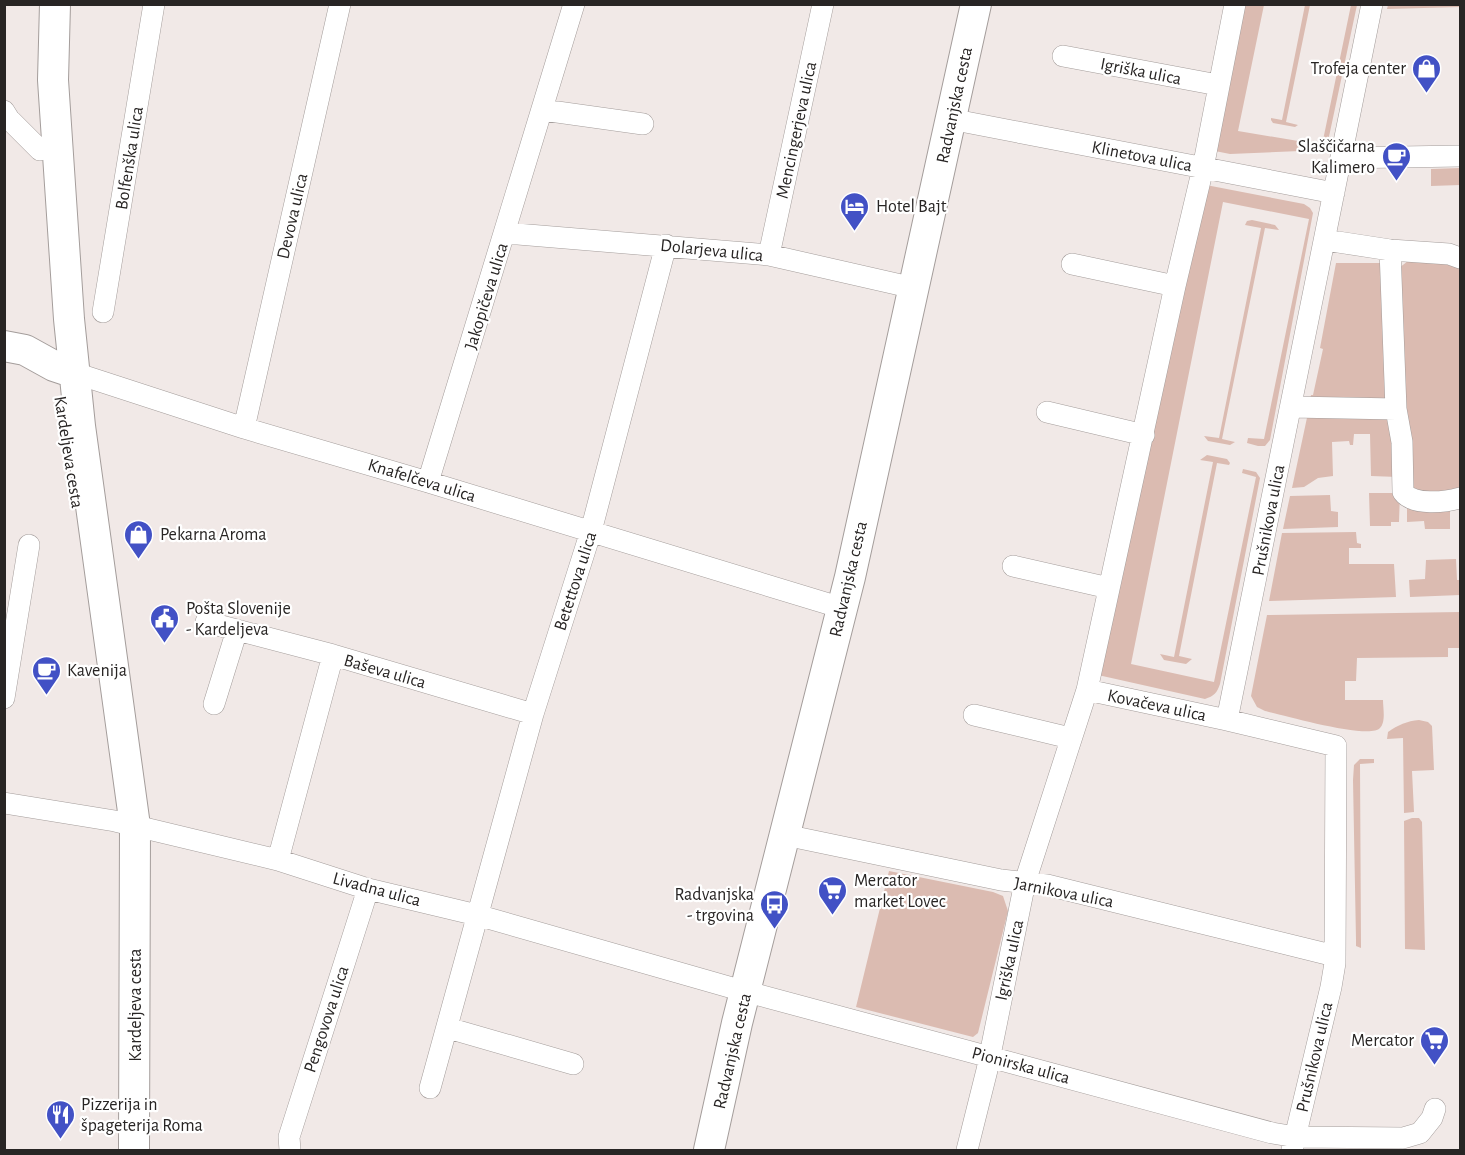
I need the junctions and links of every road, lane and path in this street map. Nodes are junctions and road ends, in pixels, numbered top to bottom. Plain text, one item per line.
1 (45, 4) edge
2 (55, 4) edge
3 (154, 4) edge
4 (340, 4) edge
5 (574, 4) edge
6 (823, 4) edge
7 (1235, 4) edge
8 (1372, 4) edge
9 (972, 5) edge
10 (1063, 56) dead end
11 (1218, 85) junction
12 (543, 110) junction
13 (4, 111) edge
14 (950, 119) junction
15 (643, 124) dead end
16 (40, 150) junction
17 (1461, 156) edge
18 (1341, 158) junction
19 (1203, 168) junction
20 (1334, 193) junction
21 (506, 233) junction
22 (1325, 240) junction
23 (666, 245) junction
24 (1390, 250) junction
25 (769, 255) junction
26 (1461, 258) edge
27 (1072, 264) dead end
28 (1174, 286) junction
29 (914, 288) junction
30 (103, 312) dead end
31 (4, 346) edge
32 (64, 370) junction
33 (1292, 407) junction
34 (1396, 408) junction
35 (1047, 412) dead end
36 (244, 428) junction
37 (1144, 435) junction
38 (428, 482) junction
39 (1461, 498) edge
40 (591, 531) junction
41 (29, 545) dead end
42 (1013, 566) dead end
43 (1108, 588) junction
44 (842, 608) junction
45 (206, 622) dead end
46 (237, 630) junction
47 (333, 655) junction
48 (1088, 690) junction
49 (4, 698) edge
50 (214, 704) dead end
51 (533, 714) junction
52 (975, 715) dead end
53 (1227, 720) junction
54 (1070, 738) junction
55 (4, 803) edge
56 (125, 823) junction
57 (785, 835) junction
58 (278, 860) junction
59 (1025, 882) junction
60 (368, 889) junction
61 (477, 915) junction
62 (1335, 960) junction
63 (746, 991) junction
64 (448, 1028) junction
65 (989, 1056) junction
66 (573, 1064) dead end
67 (430, 1088) dead end
68 (1435, 1109) dead end
69 (1294, 1144) edge
70 (296, 1149) edge
71 (134, 1150) edge
72 (709, 1150) edge
73 (967, 1150) edge

1 - 16 street, Kardeljeva cesta
2 - 32 street, Kardeljeva cesta
3 - 30 street, Bolfenška ulica
4 - 36 street, Devova ulica
5 - 12 street, Jakopičeva ulica
6 - 25 street, Mencingerjeva ulica
7 - 11 street, Igriška ulica
8 - 18 street, Prušnikova ulica
9 - 14 street, Radvanjska cesta
10 - 11 street, Igriška ulica
11 - 19 street, Igriška ulica
12 - 15 street
12 - 21 street, Jakopičeva ulica
13 - 16 street
14 - 19 street, Klinetova ulica
14 - 29 street, Radvanjska cesta
16 - 32 street, Kardeljeva cesta
17 - 18 street
18 - 20 street, Prušnikova ulica
19 - 20 street, Klinetova ulica
19 - 28 street, Igriška ulica
20 - 22 street, Prušnikova ulica
21 - 23 street, Dolarjeva ulica
21 - 38 street, Jakopičeva ulica
22 - 24 street
22 - 33 street, Prušnikova ulica
23 - 25 street, Dolarjeva ulica
23 - 40 street, Betettova ulica
24 - 26 street
24 - 34 street
25 - 29 street, Dolarjeva ulica
27 - 28 street
28 - 37 street, Igriška ulica
29 - 44 street, Radvanjska cesta
31 - 32 street, Knafelčeva ulica
32 - 36 street, Knafelčeva ulica
32 - 56 street, Kardeljeva cesta
33 - 34 street
33 - 53 street, Prušnikova ulica
34 - 39 street
35 - 37 street
36 - 38 street, Knafelčeva ulica
37 - 43 street, Igriška ulica
38 - 40 street, Knafelčeva ulica
40 - 44 street, Knafelčeva ulica
40 - 51 street, Betettova ulica
41 - 49 street
42 - 43 street
43 - 48 street, Igriška ulica
44 - 57 street, Radvanjska cesta
45 - 46 street, Baševa ulica
46 - 47 street, Baševa ulica
46 - 50 street
47 - 51 street, Baševa ulica
47 - 58 street
48 - 53 street, Kovačeva ulica
48 - 54 street, Igriška ulica
51 - 61 street, Betettova ulica
52 - 54 street
53 - 62 street, Prušnikova ulica
54 - 59 street, Igriška ulica
55 - 56 street, Livadna ulica
56 - 58 street, Livadna ulica
56 - 71 street, Kardeljeva cesta
57 - 59 street, Jarnikova ulica
57 - 63 street, Radvanjska cesta
58 - 60 street, Livadna ulica
59 - 62 street, Jarnikova ulica
59 - 65 street, Igriška ulica
60 - 61 street, Livadna ulica
60 - 70 street, Pengovova ulica
61 - 63 street, Livadna ulica
61 - 64 street, Betettova ulica
62 - 69 street, Prušnikova ulica
63 - 65 street, Pionirska ulica
63 - 72 street, Radvanjska cesta
64 - 66 street
64 - 67 street, Betettova ulica
65 - 69 street, Pionirska ulica
65 - 73 street, Igriška ulica
68 - 69 street, Pionirska ulica

